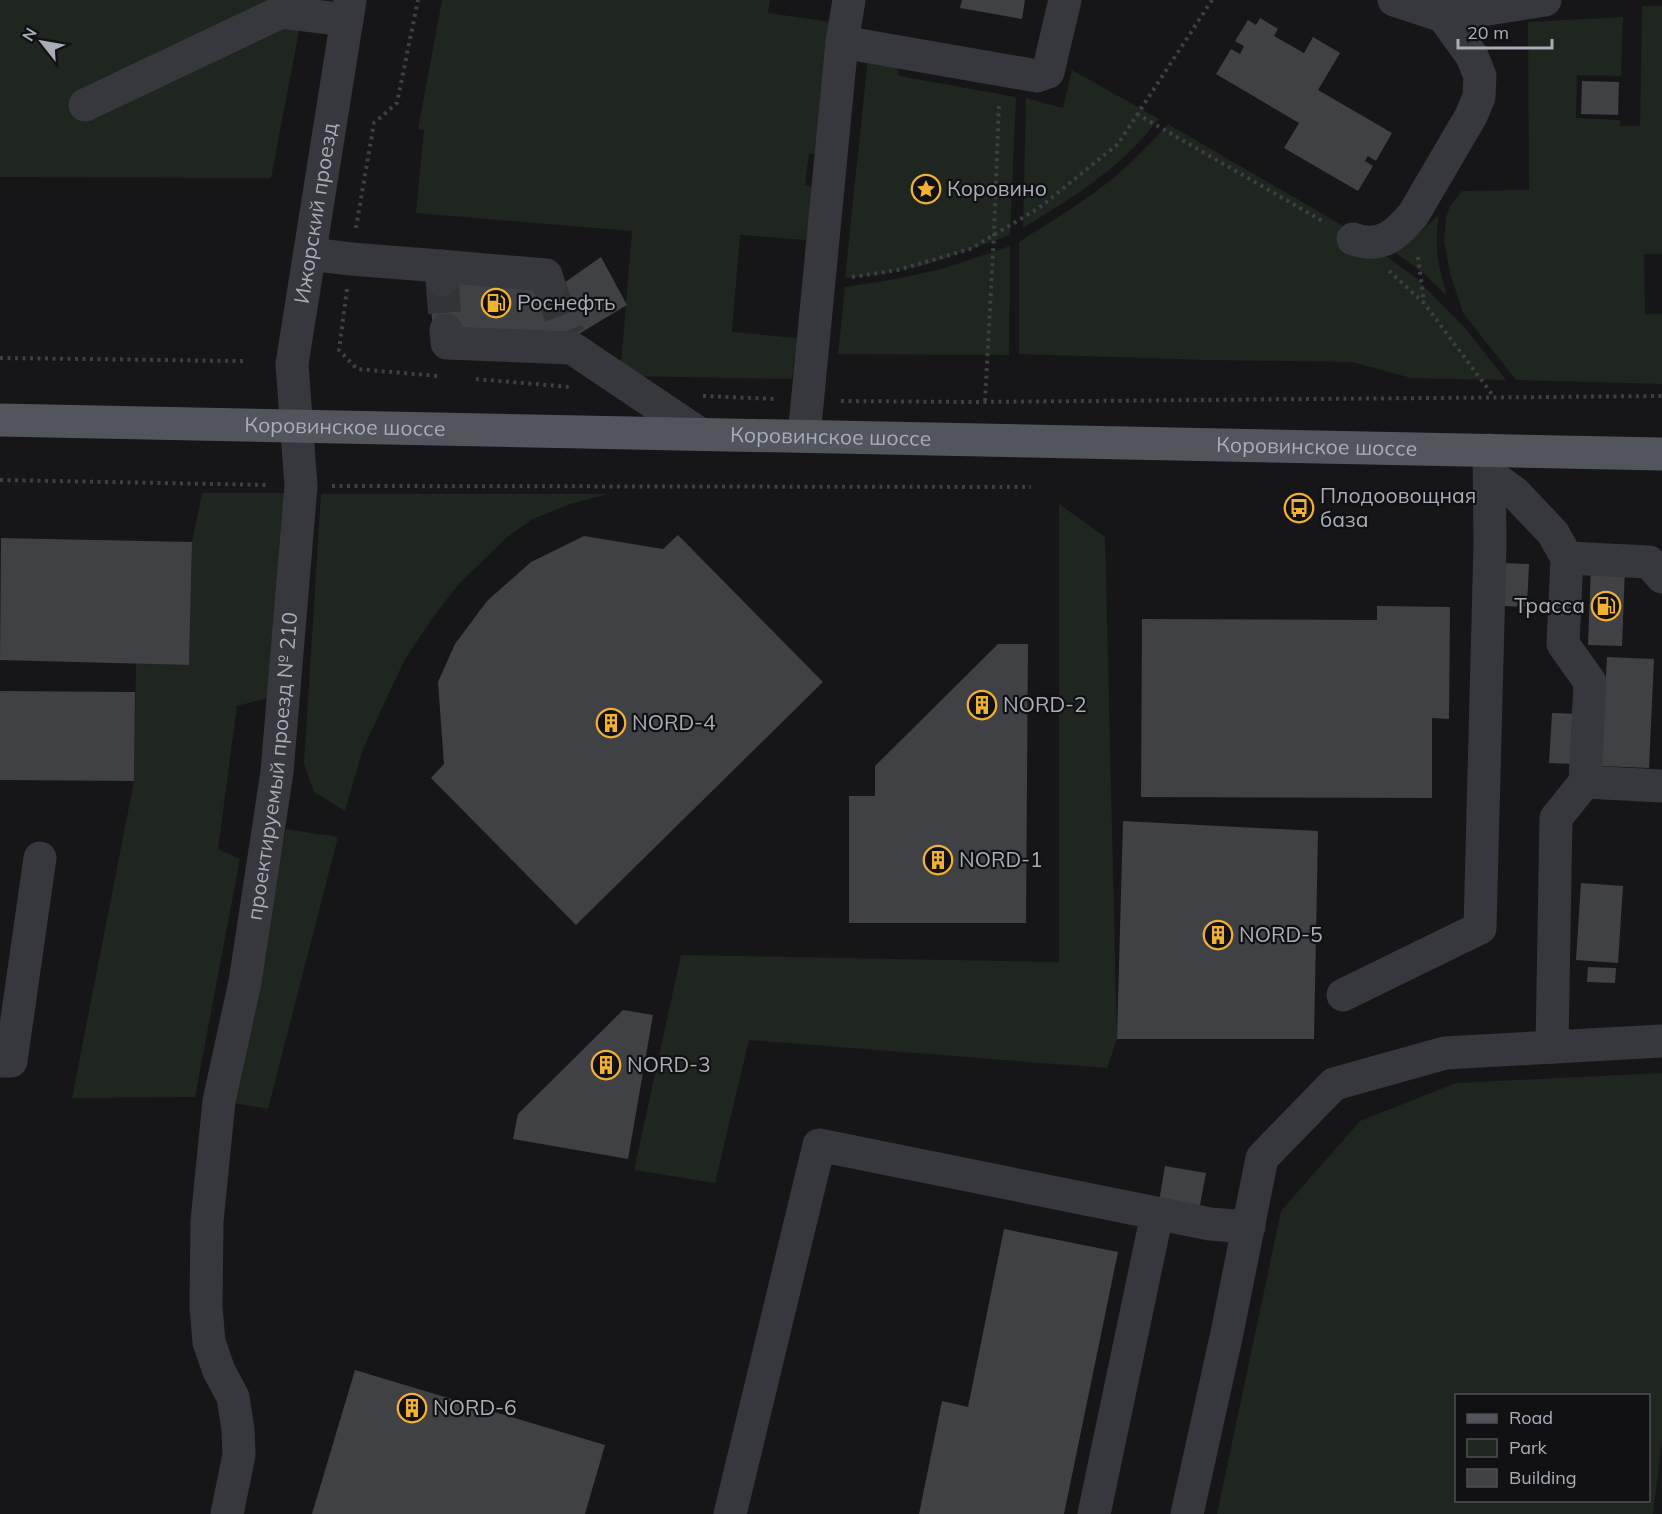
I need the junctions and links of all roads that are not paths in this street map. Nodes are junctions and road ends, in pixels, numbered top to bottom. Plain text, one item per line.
1 (849, 0) edge
2 (1065, 0) edge
3 (1394, 0) edge
4 (1545, 0) edge
5 (348, 10) edge
6 (1443, 15) junction
7 (842, 42) junction
8 (85, 105) dead end
9 (1353, 239) dead end
10 (310, 254) junction
11 (549, 285) tunnel mouth
12 (446, 330) dead end
13 (0, 420) edge
14 (297, 426) junction
15 (700, 434) junction
16 (804, 436) junction
17 (1662, 454) edge
18 (1489, 463) junction
19 (1567, 558) junction
20 (1662, 577) edge
21 (1585, 782) junction
22 (1662, 786) edge
23 (40, 858) dead end
24 (1343, 995) dead end
25 (1662, 1041) edge
26 (1552, 1047) junction
27 (0, 1061) edge
28 (1157, 1214) junction
29 (1249, 1227) junction
30 (227, 1514) edge
31 (730, 1514) edge
32 (1094, 1514) edge
33 (1187, 1514) edge

1 - 7 street
2 - 7 street
3 - 6 street
4 - 6 street
5 - 8 street
5 - 10 street, Ижорский проезд
6 - 9 street
7 - 16 street
10 - 11 street
10 - 14 street, Ижорский проезд
12 - 15 street
13 - 14 main road, Коровинское шоссе
14 - 15 main road, Коровинское шоссе
14 - 30 street, проектируемый проезд № 210
15 - 16 main road, Коровинское шоссе
16 - 18 main road, Коровинское шоссе
17 - 18 main road, Коровинское шоссе
18 - 19 street
18 - 24 street
19 - 20 street
19 - 21 street
21 - 22 street
21 - 26 street
23 - 27 street
25 - 26 street
26 - 29 street
28 - 29 street
28 - 31 street
28 - 32 street
29 - 33 street

